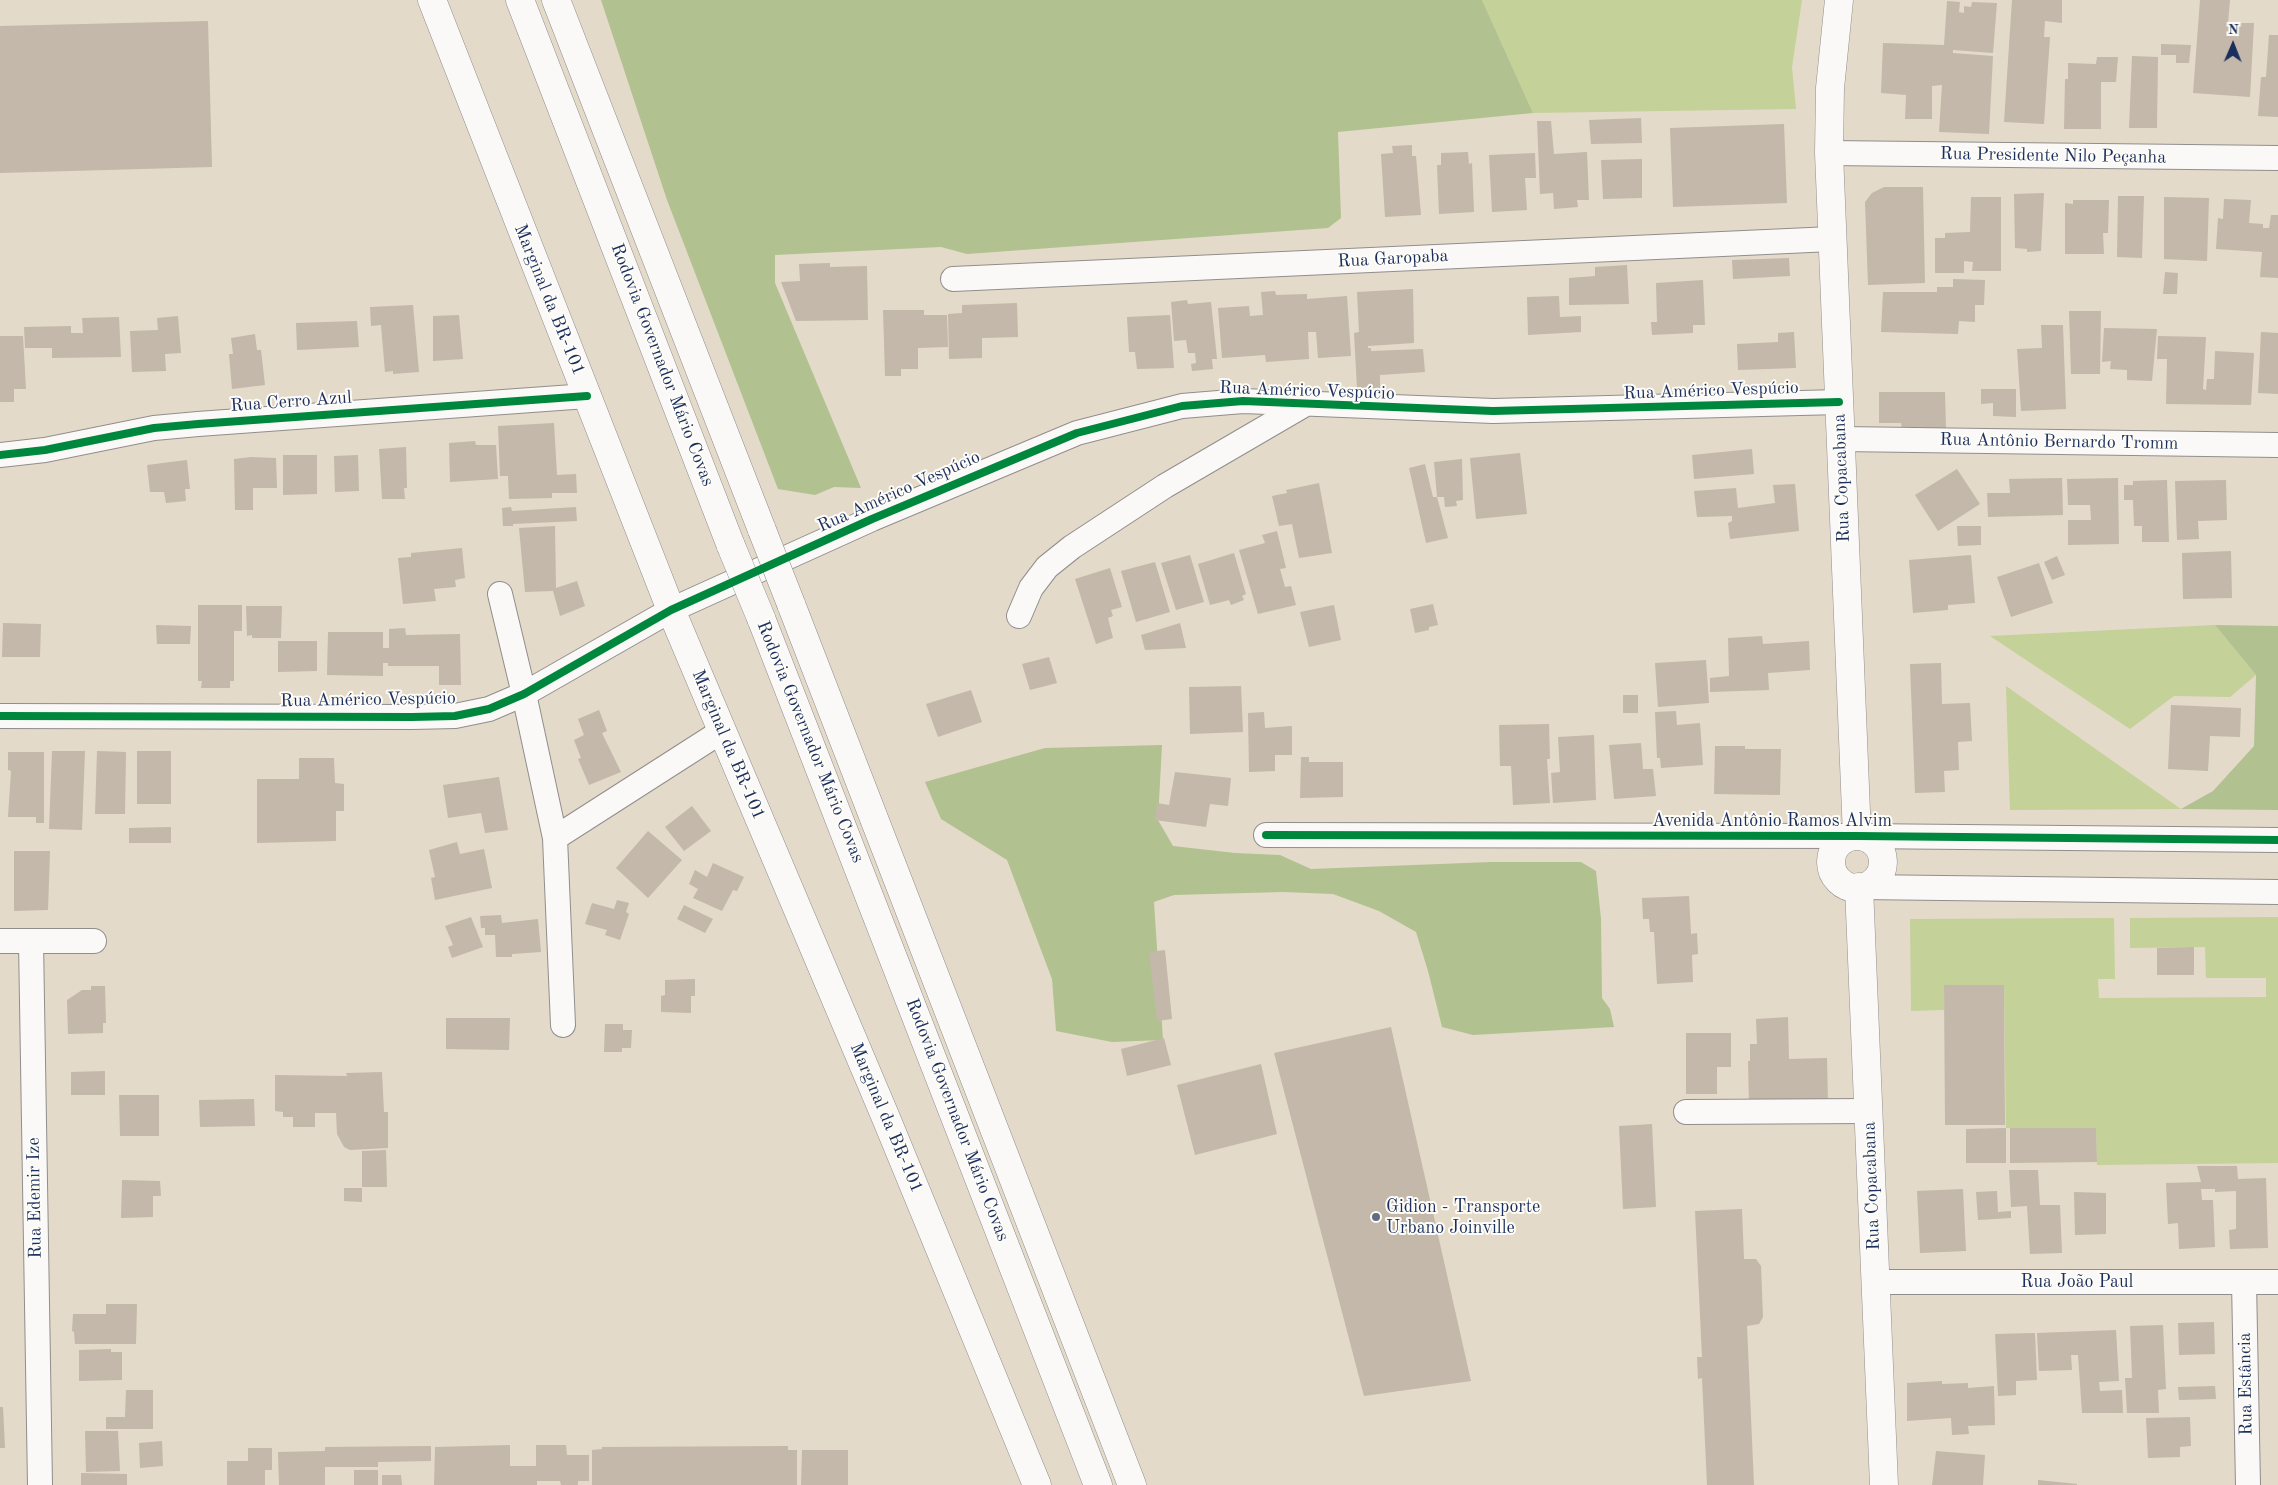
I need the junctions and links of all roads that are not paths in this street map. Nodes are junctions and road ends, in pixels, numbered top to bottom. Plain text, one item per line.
1 (432, 0) edge
2 (520, 0) edge
3 (556, 0) edge
4 (1839, 0) edge
5 (1829, 153) junction
6 (2278, 158) edge
7 (1832, 239) junction
8 (953, 279) dead end
9 (587, 396) junction
10 (1839, 402) junction
11 (1304, 405) junction
12 (1841, 439) junction
13 (2278, 445) edge
14 (0, 455) edge
15 (500, 594) dead end
16 (671, 610) junction
17 (1019, 616) dead end
18 (524, 694) junction
19 (0, 716) edge
20 (722, 731) junction
21 (1266, 836) dead end
22 (1856, 836) junction
23 (555, 838) junction
24 (2278, 840) edge
25 (1859, 888) junction
26 (2278, 892) edge
27 (0, 941) edge
28 (31, 941) junction
29 (94, 941) dead end
30 (563, 1025) dead end
31 (1869, 1111) junction
32 (1686, 1112) dead end
33 (1876, 1282) junction
34 (2244, 1282) junction
35 (2278, 1282) edge
36 (40, 1485) edge
37 (1037, 1485) edge
38 (1098, 1485) edge
39 (1132, 1485) edge
40 (1884, 1485) edge
41 (2248, 1485) edge

1 - 9 main road, Marginal da BR-101
2 - 38 main road, Rodovia Governador Mário Covas, bridge
3 - 39 main road, Rodovia Governador Mário Covas, bridge
4 - 5 main road, Rua Copacabana
5 - 6 street, Rua Presidente Nilo Peçanha
5 - 7 main road, Rua Copacabana
7 - 8 street, Rua Garopaba
7 - 10 main road, Rua Copacabana
9 - 14 street, Rua Cerro Azul
9 - 16 main road, Marginal da BR-101
10 - 11 street, Rua Américo Vespúcio
10 - 12 main road, Rua Copacabana
11 - 16 street, Rua Américo Vespúcio
11 - 17 street
12 - 13 street, Rua Antônio Bernardo Tromm
12 - 22 main road, Rua Copacabana
15 - 18 street
16 - 18 street, Rua Américo Vespúcio
16 - 20 main road, Marginal da BR-101
18 - 19 street, Rua Américo Vespúcio
18 - 23 street
20 - 23 street
20 - 37 main road, Marginal da BR-101
21 - 22 street, Avenida Antônio Ramos Alvim
22 - 24 street, Avenida Antônio Ramos Alvim
22 - 25 main road
22 - 25 main road
23 - 30 street
25 - 26 street
25 - 31 main road, Rua Copacabana
27 - 28 street
28 - 29 street
28 - 36 street, Rua Edemir Ize
31 - 32 street
31 - 33 main road, Rua Copacabana
33 - 34 street, Rua João Paul
33 - 40 main road, Rua Copacabana
34 - 35 street, Rua João Paul
34 - 41 street, Rua Estância

